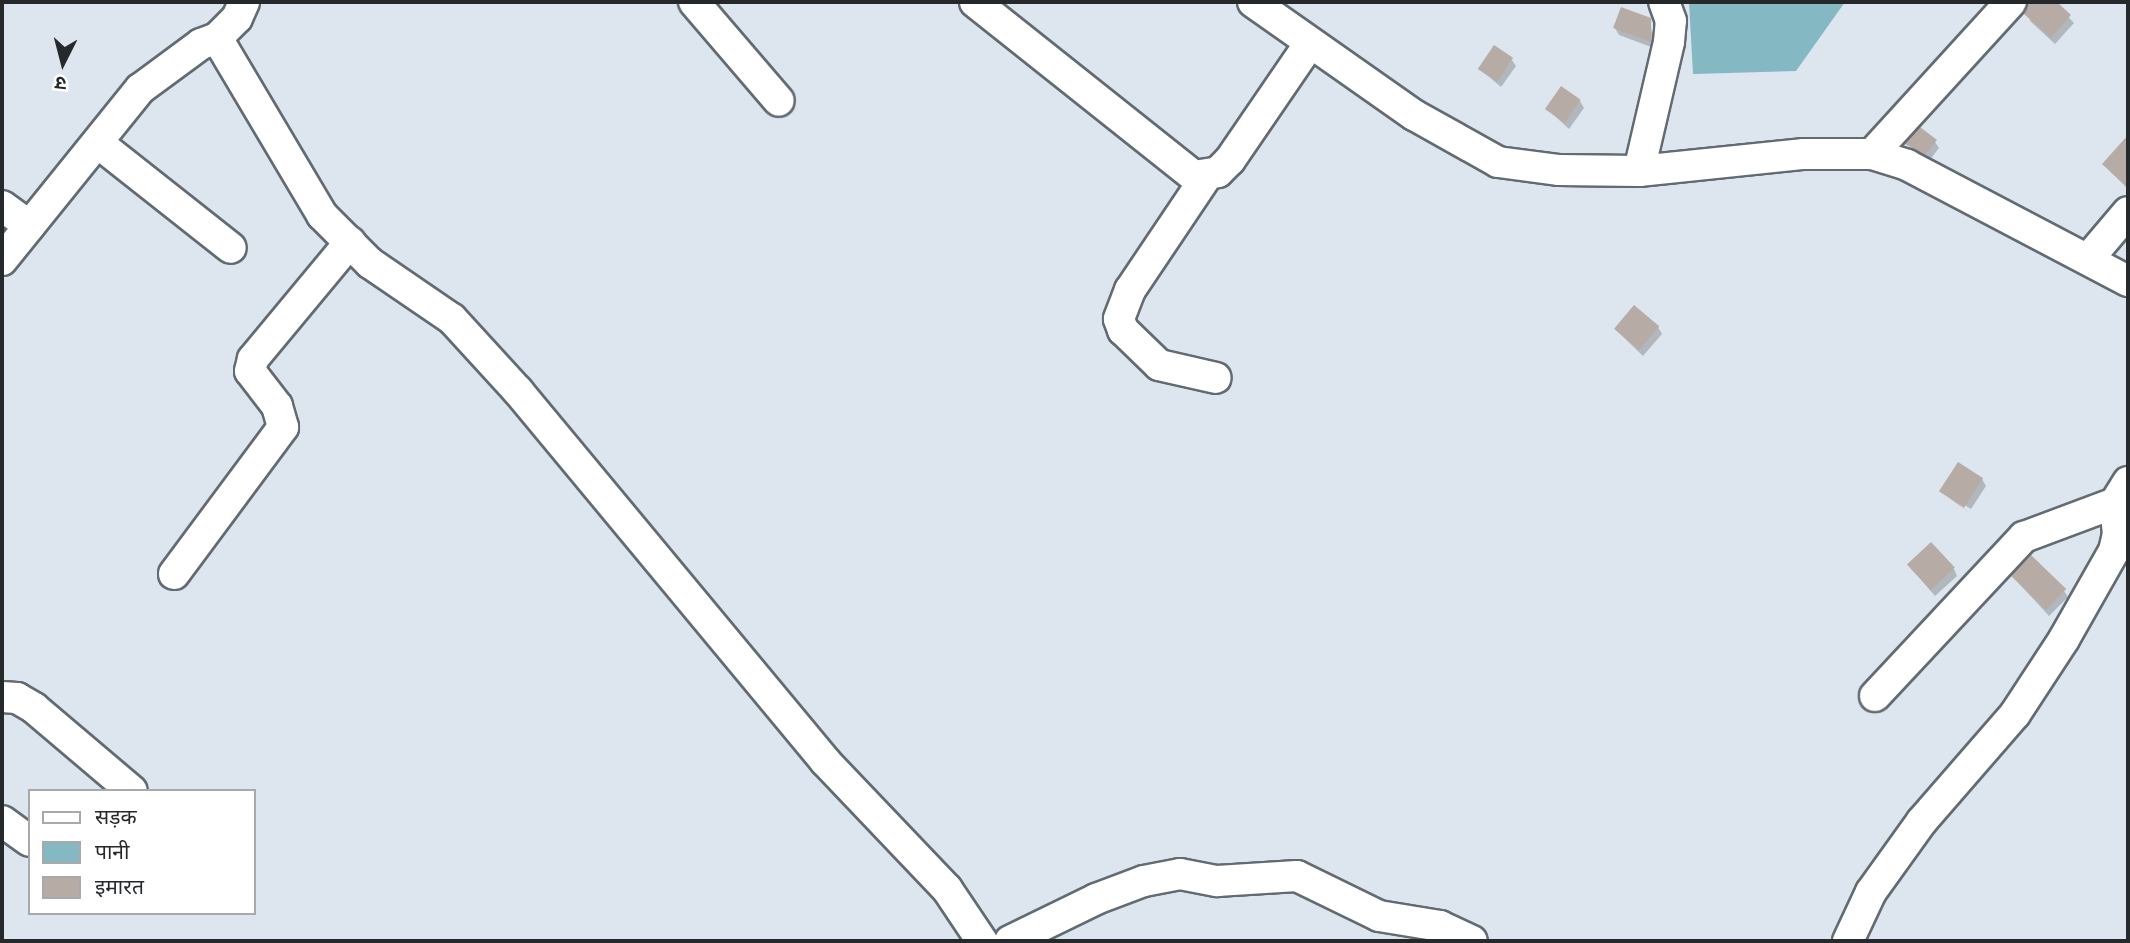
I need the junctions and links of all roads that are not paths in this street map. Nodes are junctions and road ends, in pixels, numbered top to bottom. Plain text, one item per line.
1 (244, 2) edge
2 (694, 2) edge
3 (975, 2) edge
4 (1253, 2) edge
5 (1664, 2) edge
6 (2011, 2) edge
7 (217, 38) junction
8 (1310, 43) junction
9 (779, 101) dead end
10 (99, 143) junction
11 (1872, 154) junction
12 (1639, 171) junction
13 (1206, 177) junction
14 (2, 206) edge
15 (2128, 212) edge
16 (30, 226) junction
17 (350, 242) junction
18 (231, 248) dead end
19 (2089, 258) junction
20 (2, 260) edge
21 (2128, 281) edge
22 (1216, 377) dead end
23 (2122, 493) edge
24 (174, 574) dead end
25 (1875, 696) dead end
26 (2, 697) edge
27 (130, 789) edge
28 (2, 821) edge
29 (28, 840) edge
30 (982, 941) edge
31 (1010, 941) edge
32 (1472, 941) edge
33 (1848, 941) edge

1 - 7 street
2 - 9 street
3 - 13 street
4 - 8 street
5 - 12 street
6 - 11 street
7 - 10 street
7 - 17 street
8 - 12 street
8 - 13 street
10 - 16 street
10 - 18 street
11 - 12 street
11 - 19 street
13 - 22 street
14 - 16 street
15 - 19 street
16 - 20 street
17 - 24 street
17 - 30 street
19 - 21 street
23 - 25 street
23 - 33 street
26 - 27 street
28 - 29 street
31 - 32 street

